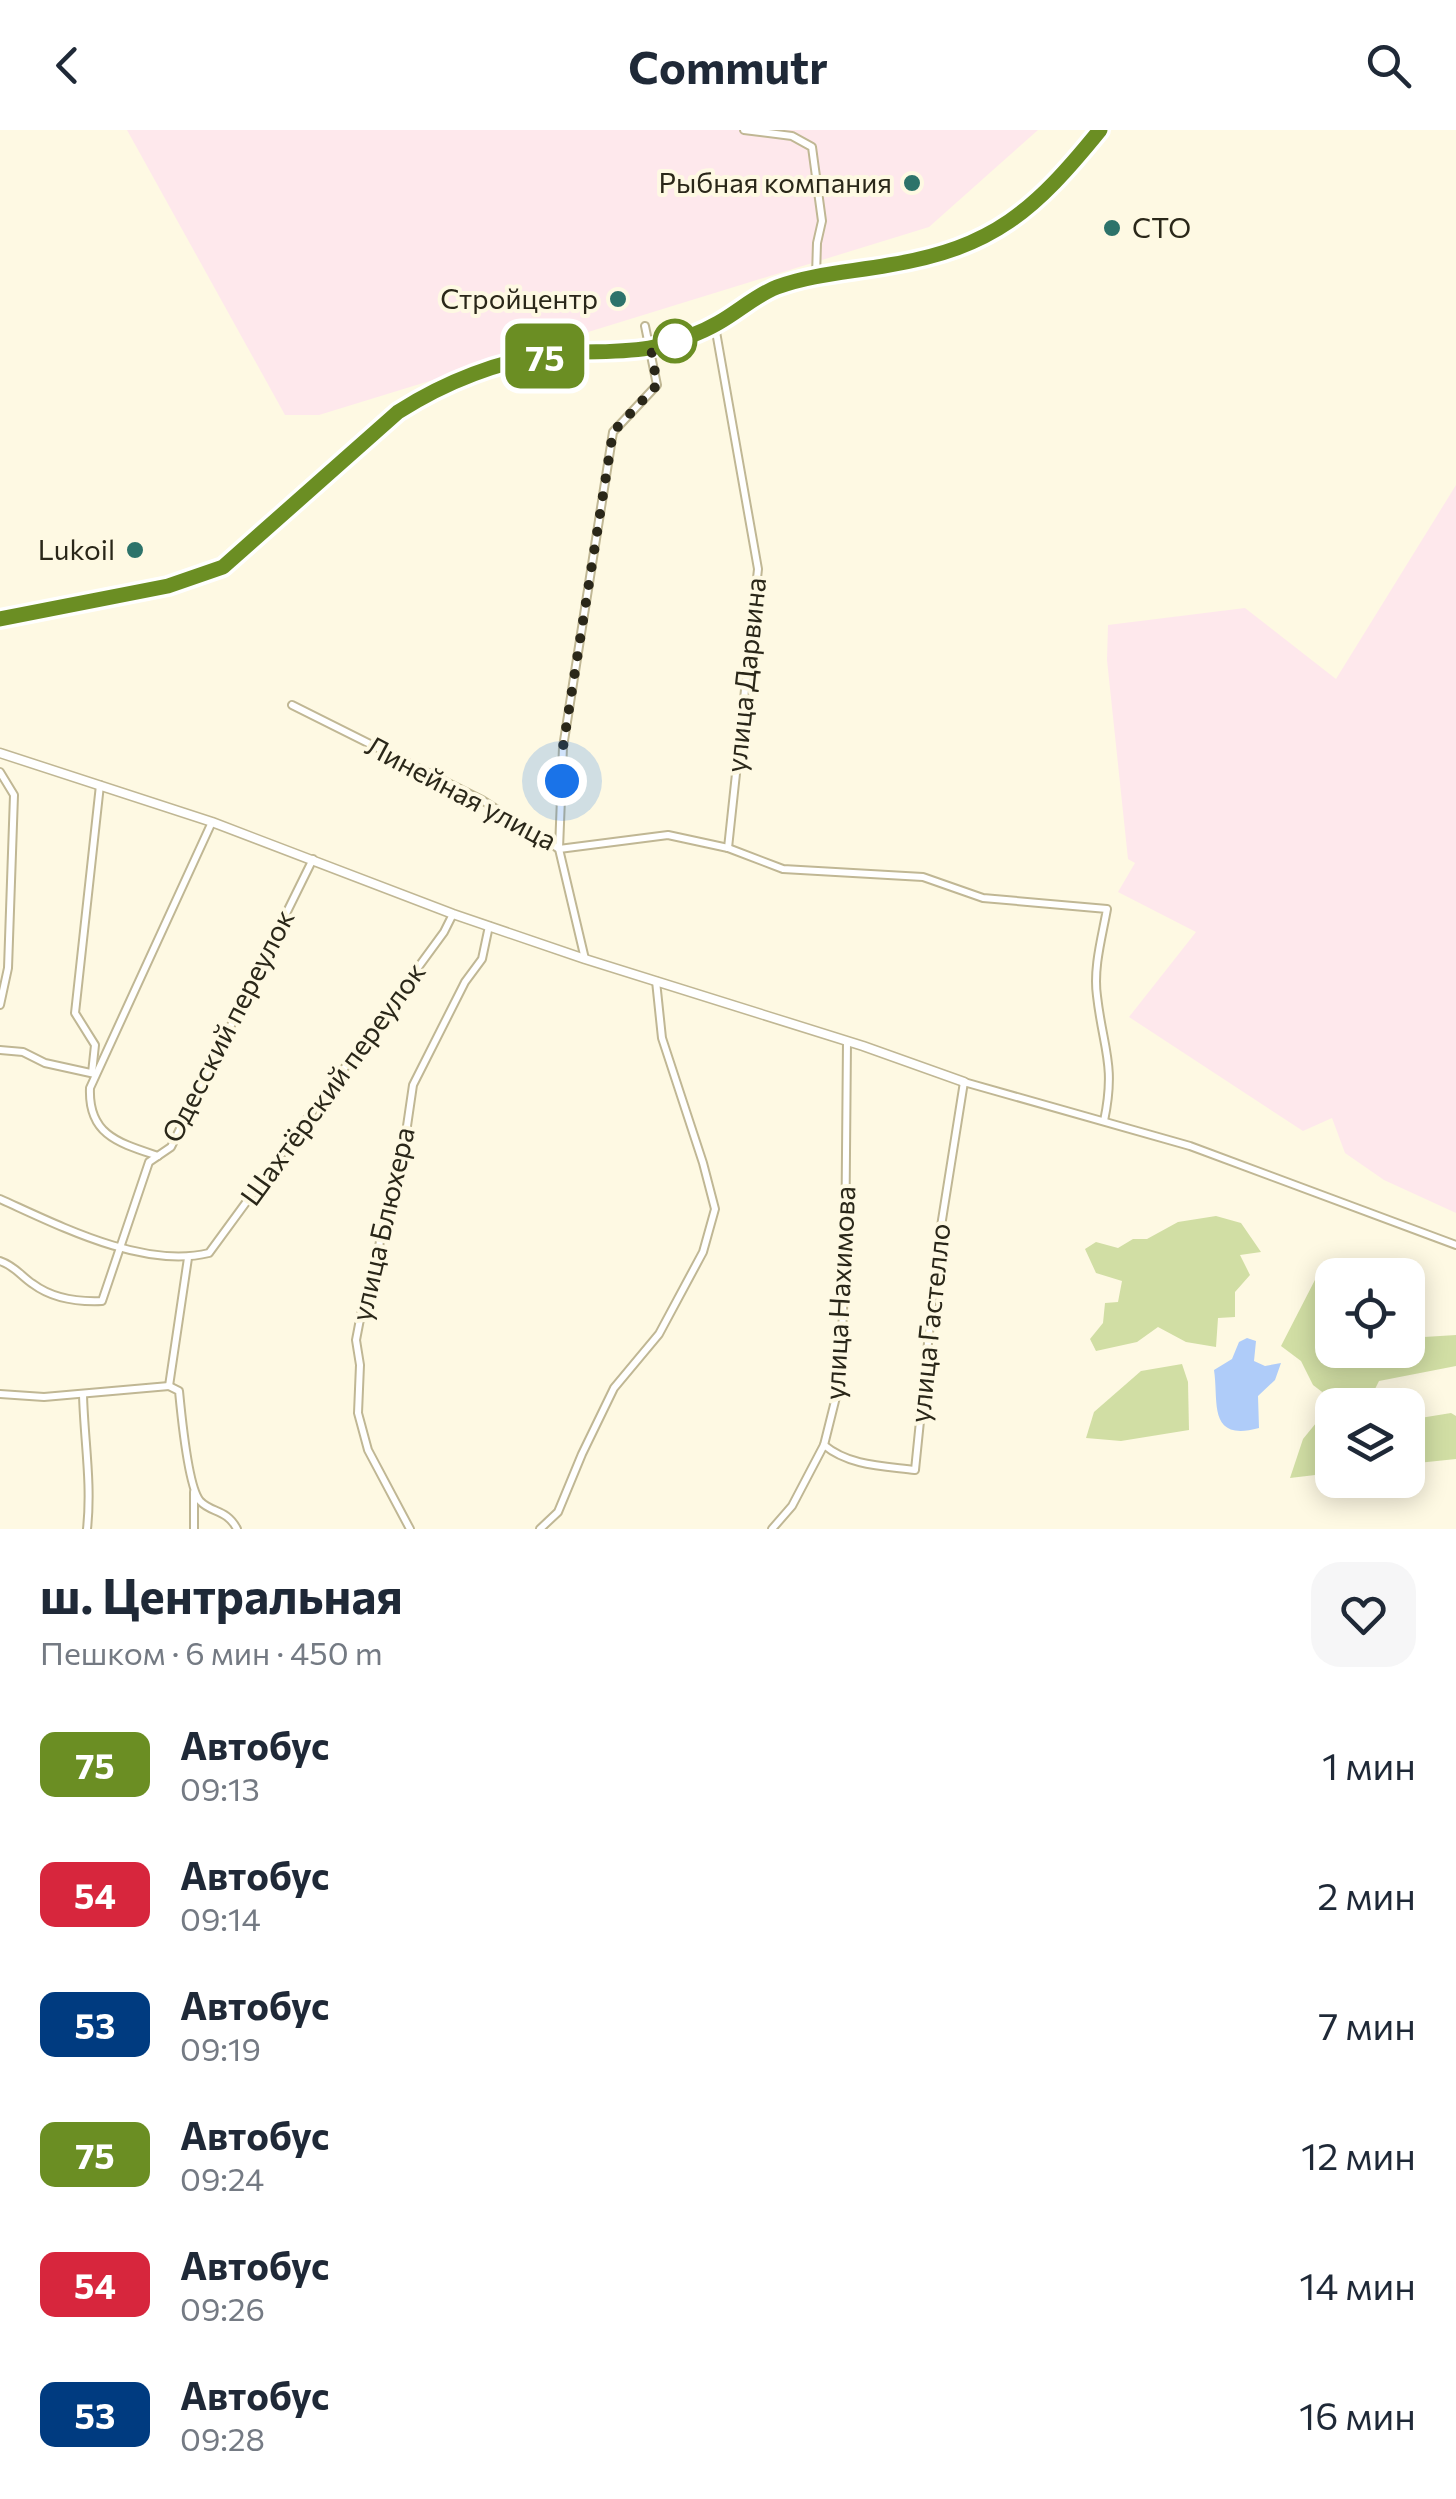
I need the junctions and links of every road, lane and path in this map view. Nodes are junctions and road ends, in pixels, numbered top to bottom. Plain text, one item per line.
1 (744, 130) edge
2 (1100, 130) edge
3 (816, 276) junction
4 (644, 326) dead end
5 (714, 326) junction
6 (651, 348) junction
7 (0, 619) edge
8 (292, 705) dead end
9 (0, 753) edge
10 (0, 772) edge
11 (100, 785) junction
12 (212, 822) junction
13 (728, 848) junction
14 (560, 850) junction
15 (313, 859) junction
16 (454, 914) junction
17 (489, 926) junction
18 (586, 959) junction
19 (4, 967) edge
20 (656, 981) junction
21 (0, 1005) edge
22 (847, 1040) junction
23 (0, 1050) edge
24 (94, 1074) junction
25 (964, 1082) junction
26 (1104, 1121) junction
27 (158, 1156) junction
28 (0, 1200) edge
29 (120, 1245) junction
30 (1456, 1246) edge
31 (188, 1258) junction
32 (0, 1262) edge
33 (169, 1386) junction
34 (0, 1394) edge
35 (83, 1394) junction
36 (824, 1445) junction
37 (194, 1486) junction
38 (87, 1529) edge
39 (194, 1529) edge
40 (237, 1529) edge
41 (410, 1529) edge
42 (540, 1529) edge
43 (772, 1529) edge

1 - 3 street
2 - 3 highway
3 - 5 highway
4 - 6 street
5 - 6 highway
5 - 13 street, улица Дарвина
6 - 7 highway
6 - 14 street
8 - 14 street, Линейная улица
9 - 11 street
10 - 19 street
11 - 12 street
11 - 24 street
12 - 15 street
12 - 24 street
13 - 14 street, Линейная улица
13 - 26 street, Линейная улица
14 - 18 street
15 - 16 street
15 - 27 street, Одесский переулок
16 - 17 street
16 - 31 street, Шахтёрский переулок
17 - 18 street
17 - 41 street, улица Блюхера
18 - 20 street
19 - 21 street
20 - 22 street
20 - 42 street
22 - 25 street
22 - 36 street, улица Нахимова
23 - 24 street
24 - 27 street
25 - 26 street
25 - 36 street, улица Гастелло
26 - 30 street
27 - 29 street, Одесский переулок
28 - 29 street
29 - 31 street
29 - 32 street, Одесский переулок
31 - 33 street
33 - 35 street
33 - 37 street
34 - 35 street
35 - 38 street
36 - 43 street, улица Нахимова
37 - 39 street
37 - 40 street

